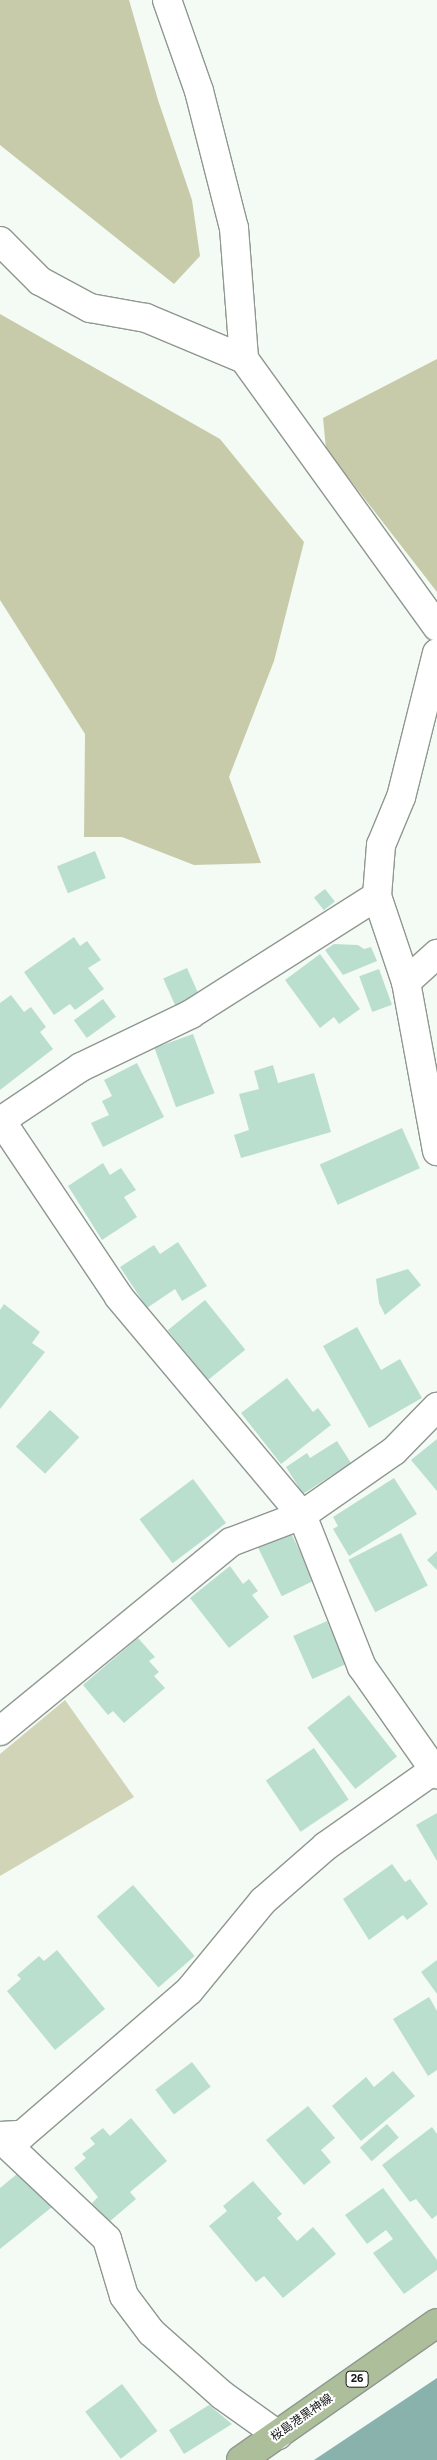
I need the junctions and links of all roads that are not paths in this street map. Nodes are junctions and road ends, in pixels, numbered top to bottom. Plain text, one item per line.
1 (167, 0) edge
2 (0, 241) edge
3 (244, 359) junction
4 (437, 627) edge
5 (437, 653) edge
6 (378, 896) junction
7 (437, 954) edge
8 (406, 982) junction
9 (1, 1119) edge
10 (437, 1151) edge
11 (437, 1406) edge
12 (302, 1515) junction
13 (0, 1731) edge
14 (436, 1772) edge
15 (0, 2137) edge
16 (437, 2323) edge
17 (278, 2435) junction
18 (240, 2460) edge

1 - 3 street
2 - 3 street
3 - 4 street
5 - 6 street
6 - 8 street
6 - 9 street
7 - 8 street
8 - 10 street
9 - 12 street
11 - 12 street
12 - 13 street
12 - 14 street
14 - 15 street
15 - 17 street
16 - 17 main road, 桜島港黒神線 / 26
17 - 18 main road, 桜島港黒神線 / 26

